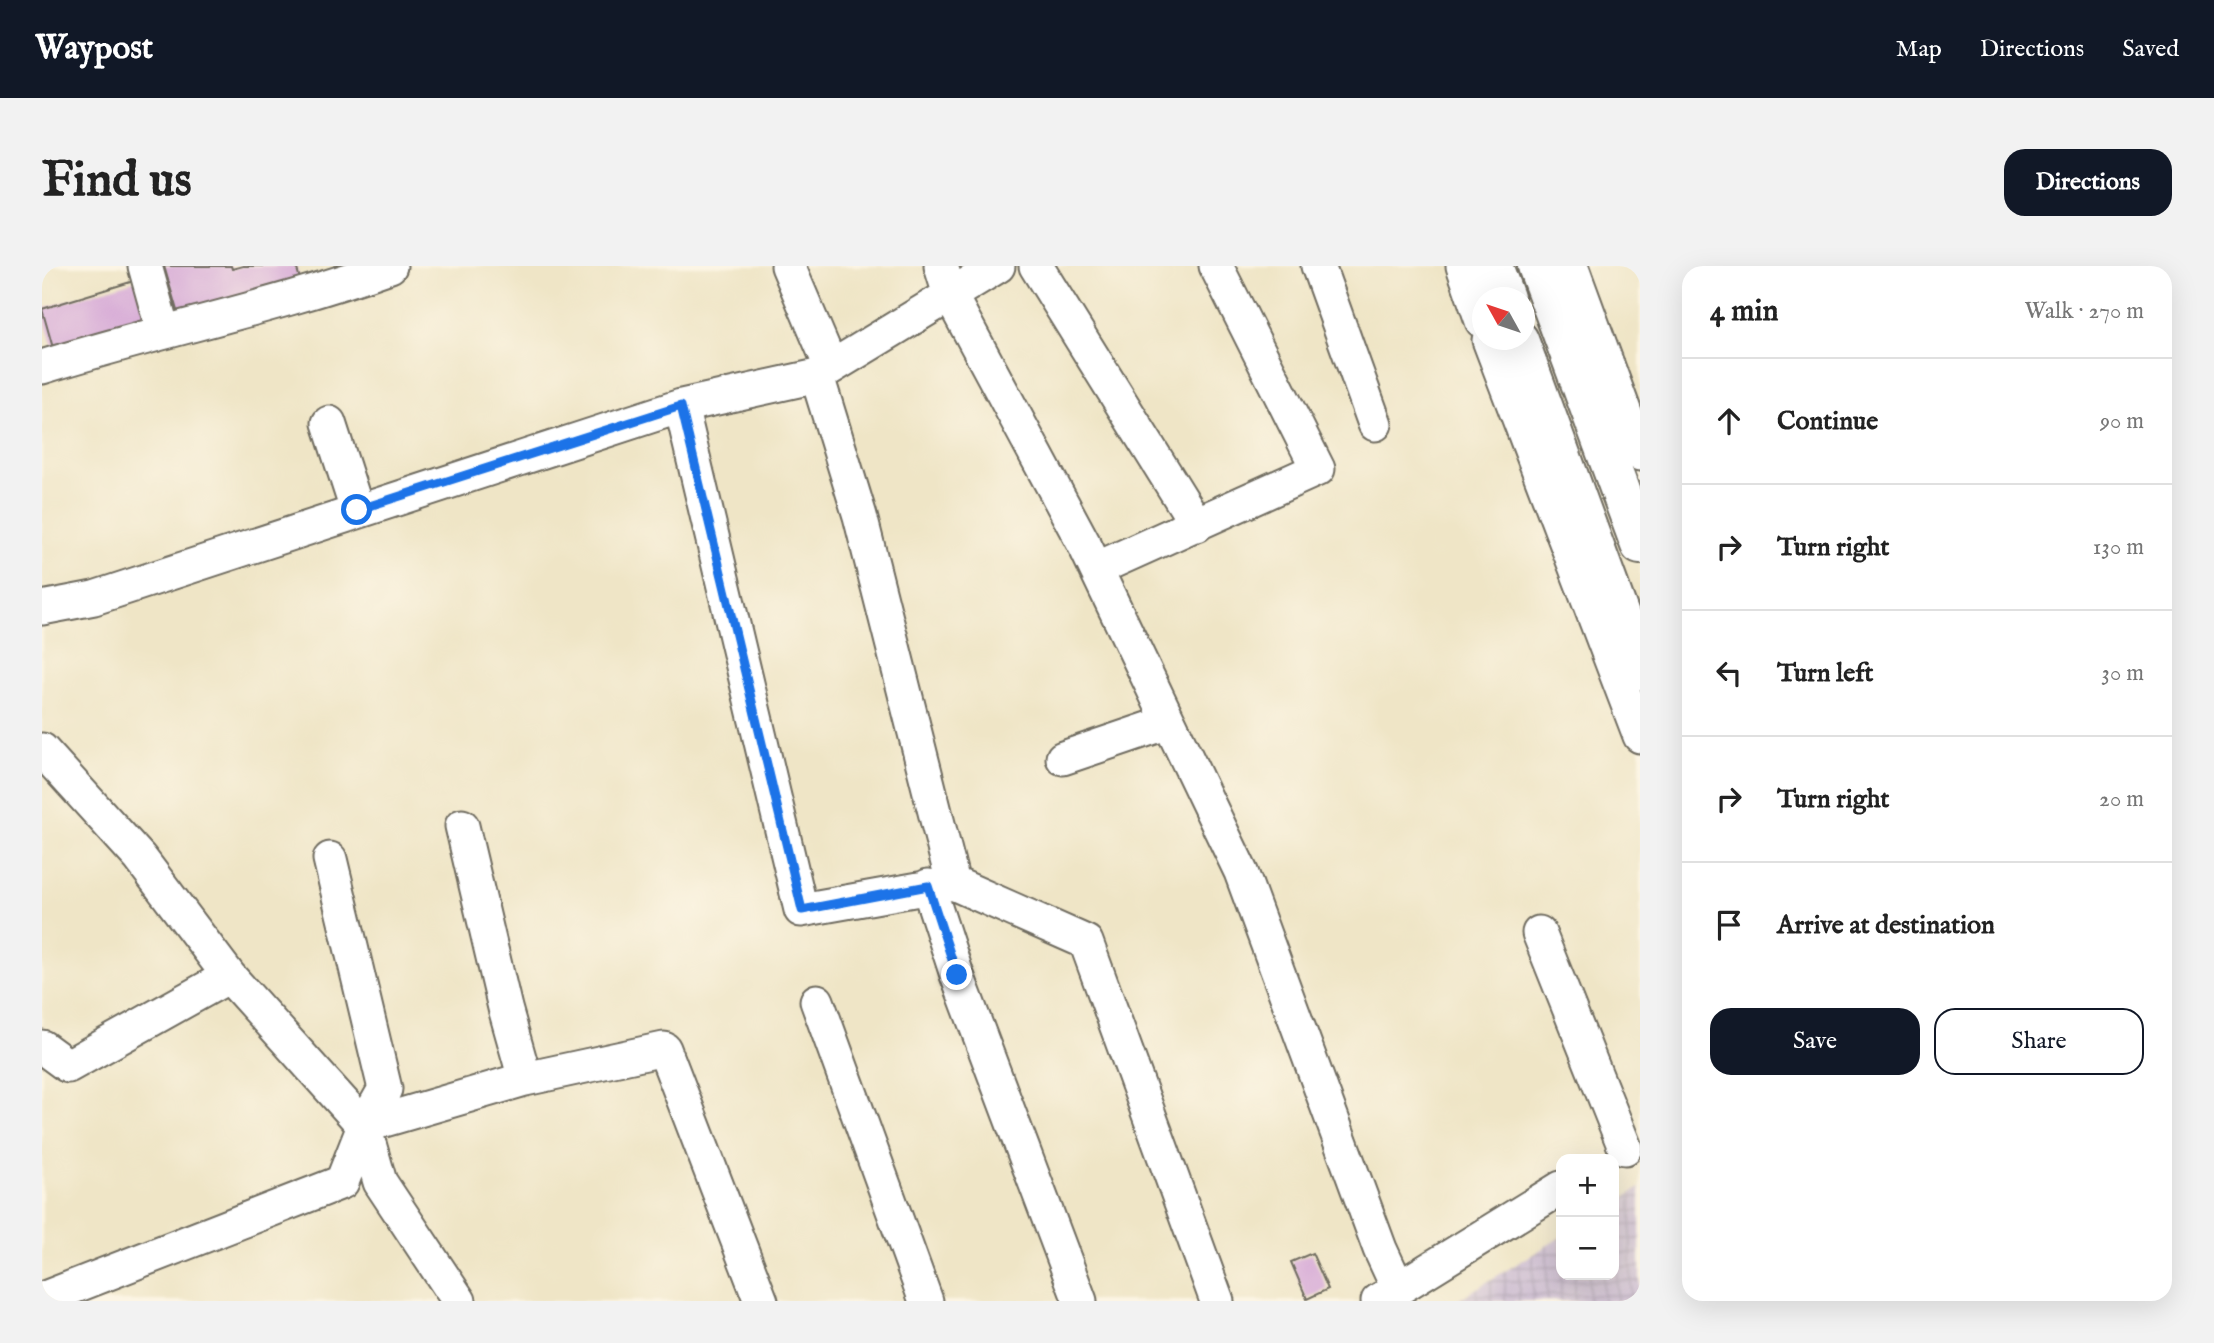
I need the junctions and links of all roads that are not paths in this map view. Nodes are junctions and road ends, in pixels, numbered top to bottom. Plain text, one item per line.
1 (145, 266) edge
2 (390, 266) edge
3 (788, 266) edge
4 (998, 266) edge
5 (1036, 266) edge
6 (1216, 266) edge
7 (1318, 266) edge
8 (1462, 266) edge
9 (1493, 266) edge
10 (1537, 266) edge
11 (1571, 266) edge
12 (317, 278) edge
13 (946, 280) edge
14 (1500, 287) edge
15 (1472, 294) edge
16 (163, 331) junction
17 (1493, 350) edge
18 (1523, 350) edge
19 (45, 363) edge
20 (824, 371) junction
21 (681, 406) junction
22 (329, 423) dead end
23 (1374, 424) dead end
24 (1640, 454) edge
25 (357, 510) junction
26 (1197, 525) junction
27 (1640, 545) edge
28 (1096, 569) junction
29 (42, 608) edge
30 (1640, 670) edge
31 (1169, 722) junction
32 (1640, 736) edge
33 (42, 750) edge
34 (1063, 758) dead end
35 (463, 826) dead end
36 (330, 859) dead end
37 (941, 884) junction
38 (1539, 933) dead end
39 (229, 976) junction
40 (817, 1002) dead end
41 (42, 1047) edge
42 (525, 1079) junction
43 (364, 1126) junction
44 (1624, 1149) edge
45 (1556, 1191) edge
46 (1388, 1295) edge
47 (42, 1299) edge
48 (458, 1301) edge
49 (761, 1301) edge
50 (926, 1301) edge
51 (1080, 1301) edge
52 (1217, 1301) edge

1 - 16 street
2 - 12 street
3 - 20 street
4 - 13 street
5 - 26 street
6 - 26 street
7 - 23 street
8 - 15 street
9 - 14 highway
10 - 27 highway
11 - 24 street
12 - 16 street
13 - 20 street
13 - 28 street
16 - 19 street
17 - 32 street
18 - 30 highway
20 - 21 street
20 - 37 street
21 - 25 street
21 - 37 street
22 - 25 street
25 - 29 street
26 - 28 street
28 - 31 street
31 - 34 street
31 - 46 street
33 - 39 street
35 - 42 street
36 - 43 street
37 - 51 street
37 - 52 street
38 - 44 street
39 - 41 street
39 - 43 street
40 - 50 street
42 - 43 street
42 - 49 street
43 - 47 street
43 - 48 street
45 - 46 street

